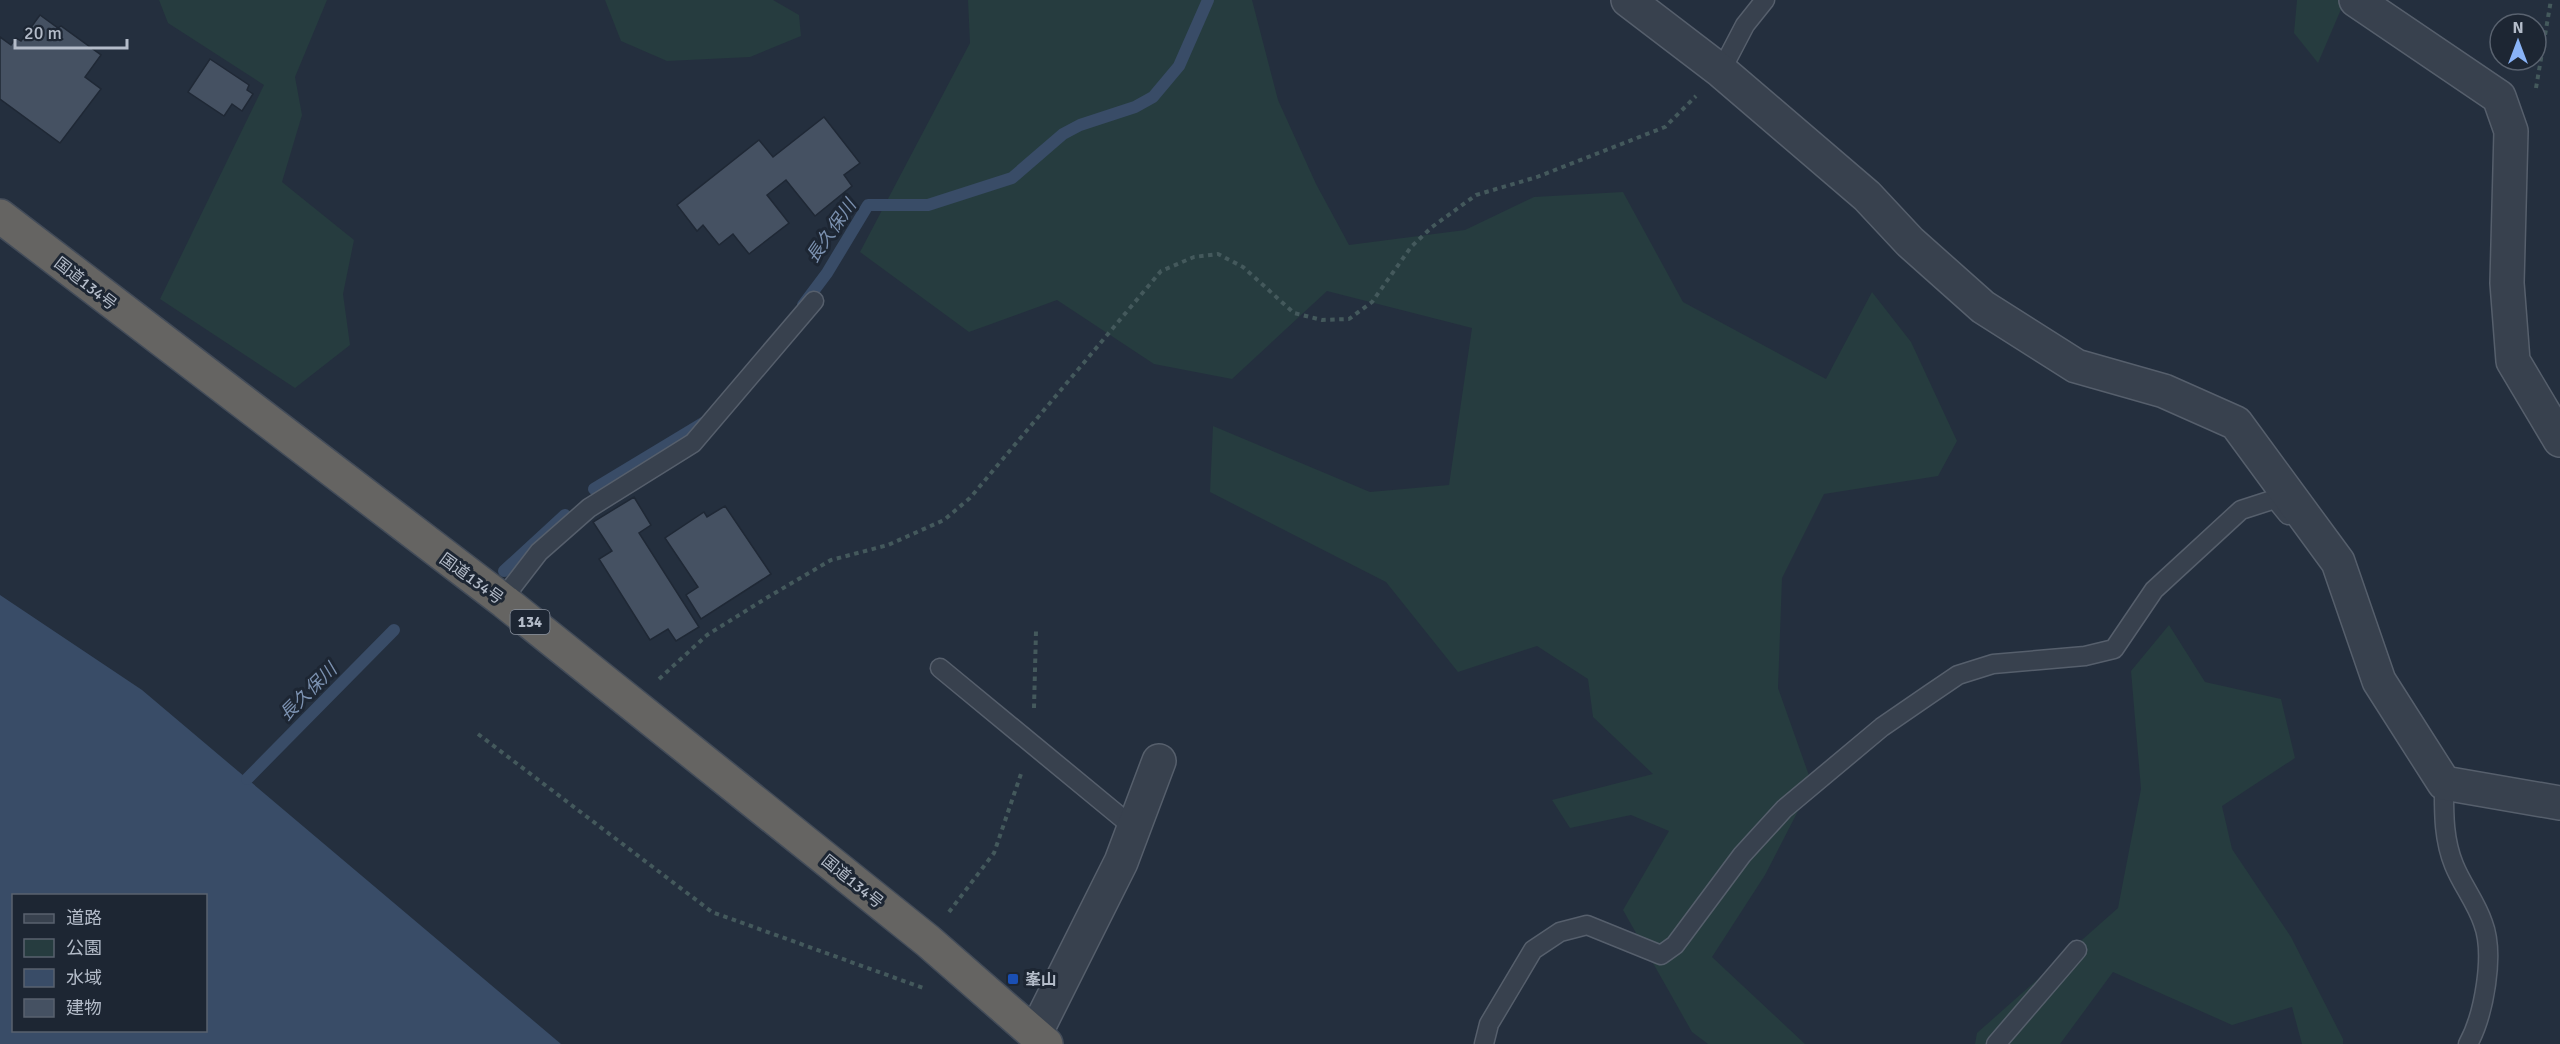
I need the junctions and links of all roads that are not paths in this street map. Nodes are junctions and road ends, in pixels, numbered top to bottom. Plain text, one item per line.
1 (1628, 0) edge
2 (1765, 0) edge
3 (2356, 0) edge
4 (1721, 71) junction
5 (0, 216) edge
6 (814, 301) dead end
7 (2560, 440) edge
8 (2338, 562) junction
9 (505, 602) junction
10 (939, 668) dead end
11 (1159, 761) dead end
12 (2444, 783) junction
13 (2560, 803) edge
14 (1134, 828) junction
15 (2077, 950) dead end
16 (1040, 1039) edge
17 (1484, 1044) edge
18 (1996, 1044) edge
19 (2468, 1044) edge

1 - 4 street
2 - 4 lane
3 - 7 street
4 - 8 street
5 - 9 highway, 国道134号 / 134
6 - 9 lane
8 - 12 street
8 - 17 lane
9 - 16 highway, 国道134号 / 134
10 - 14 lane
11 - 14 street
12 - 13 street
12 - 19 lane
14 - 16 street
15 - 18 lane

